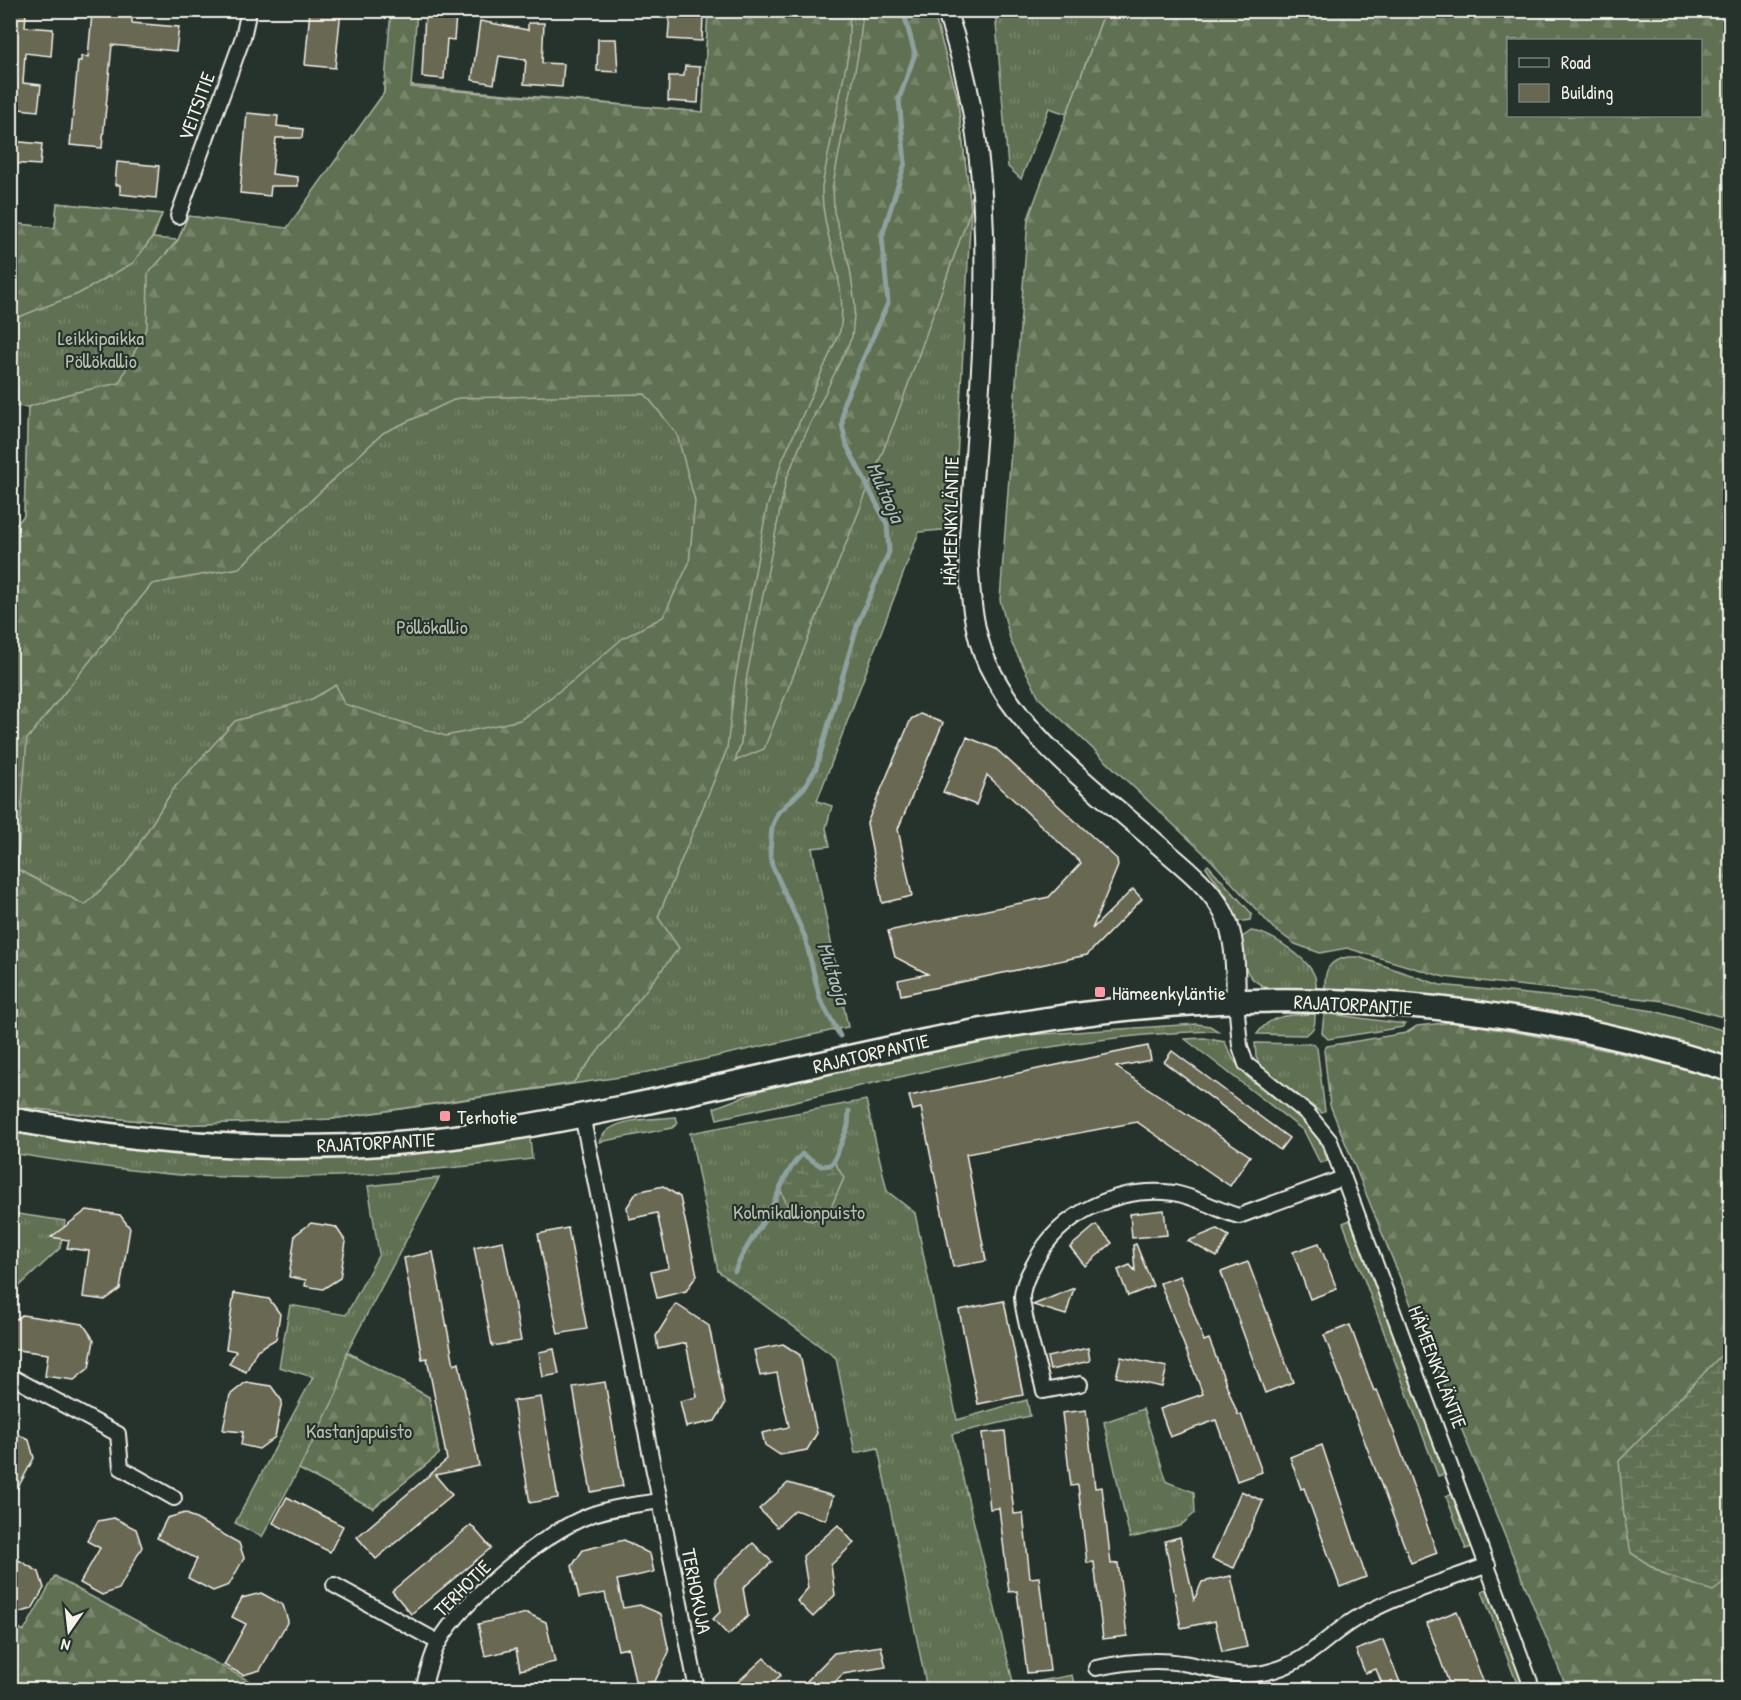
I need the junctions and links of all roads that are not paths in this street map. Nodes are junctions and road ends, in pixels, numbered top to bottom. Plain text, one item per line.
1 (249, 10) edge
2 (946, 10) edge
3 (178, 216) dead end
4 (1236, 1001) junction
5 (1731, 1070) edge
6 (582, 1115) junction
7 (10, 1119) edge
8 (1343, 1178) junction
9 (10, 1376) edge
10 (1080, 1384) dead end
11 (174, 1498) dead end
12 (660, 1501) junction
13 (1488, 1565) junction
14 (334, 1585) dead end
15 (438, 1642) junction
16 (1096, 1668) dead end
17 (423, 1689) edge
18 (697, 1689) edge
19 (1533, 1689) edge

1 - 3 street, VEITSITIE
2 - 4 street, HÄMEENKYLÄNTIE
4 - 5 main road, RAJATORPANTIE
4 - 6 main road, RAJATORPANTIE
4 - 8 street, HÄMEENKYLÄNTIE
6 - 7 main road, RAJATORPANTIE
6 - 12 street
8 - 10 street
8 - 13 street, HÄMEENKYLÄNTIE
9 - 11 street
12 - 15 street, TERHOTIE
12 - 18 street, TERHOKUJA
13 - 16 street
13 - 19 street, HÄMEENKYLÄNTIE
14 - 15 street
15 - 17 street, TERHOTIE

